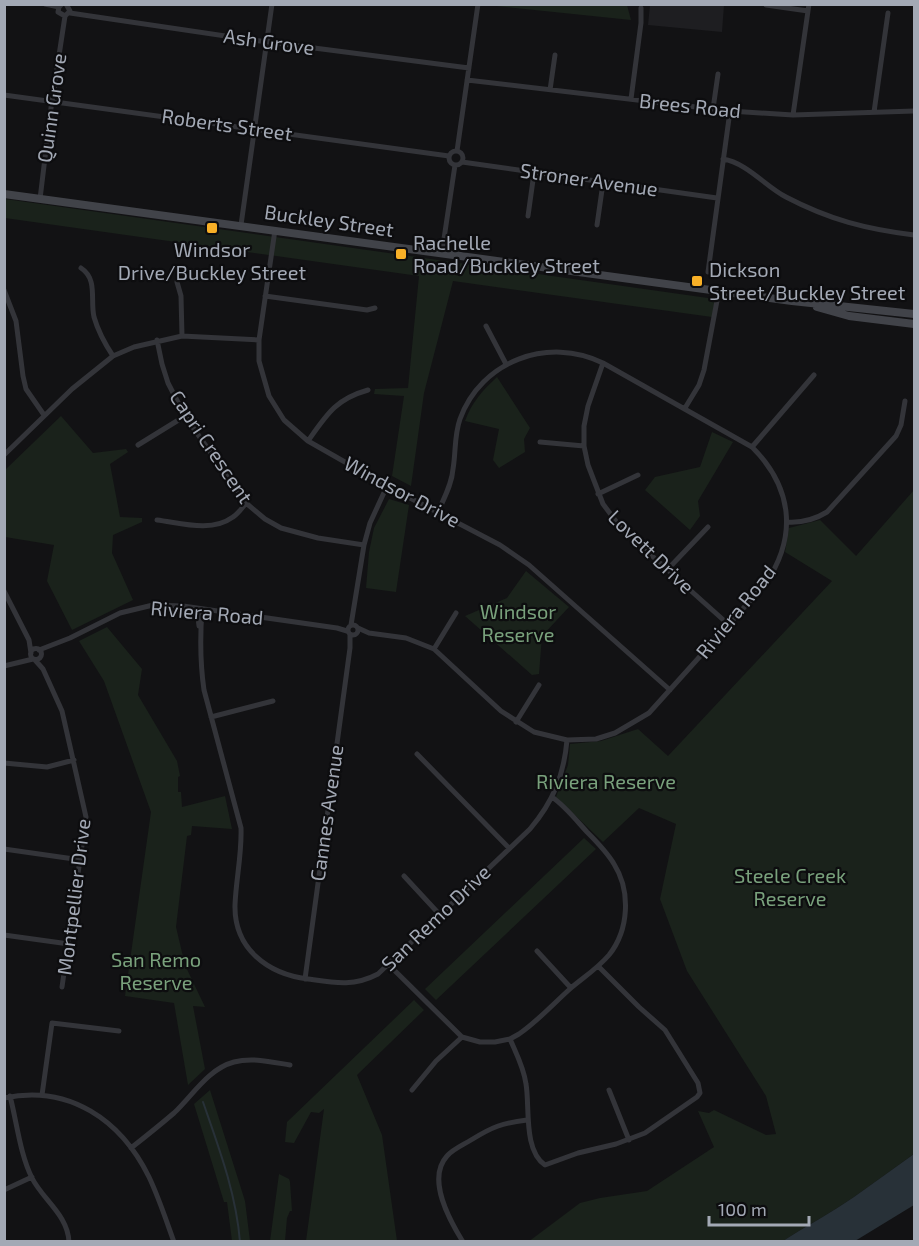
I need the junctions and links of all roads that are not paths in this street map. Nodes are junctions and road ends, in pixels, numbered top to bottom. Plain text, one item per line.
1 (45, 4) edge
2 (272, 4) edge
3 (478, 4) edge
4 (63, 5) edge
5 (766, 5) edge
6 (641, 8) dead end
7 (808, 8) edge
8 (888, 13) dead end
9 (67, 15) junction
10 (267, 42) junction
11 (555, 55) dead end
12 (469, 68) junction
13 (718, 74) dead end
14 (467, 80) junction
15 (550, 90) junction
16 (4, 95) edge
17 (632, 99) junction
18 (52, 101) junction
19 (712, 109) junction
20 (730, 111) junction
21 (915, 111) edge
22 (874, 112) junction
23 (793, 115) junction
24 (254, 129) junction
25 (457, 151) junction
26 (449, 156) junction
27 (723, 159) junction
28 (462, 162) junction
29 (455, 165) junction
30 (534, 172) junction
31 (603, 183) junction
32 (4, 194) edge
33 (717, 198) junction
34 (40, 199) junction
35 (528, 216) dead end
36 (241, 225) junction
37 (597, 225) dead end
38 (274, 230) junction
39 (915, 236) edge
40 (442, 252) junction
41 (81, 268) dead end
42 (708, 272) dead end
43 (177, 282) dead end
44 (4, 290) edge
45 (720, 290) junction
46 (265, 296) junction
47 (792, 301) junction
48 (375, 308) dead end
49 (915, 314) edge
50 (915, 324) edge
51 (486, 326) dead end
52 (182, 336) junction
53 (157, 340) junction
54 (259, 340) junction
55 (113, 356) junction
56 (603, 363) junction
57 (506, 364) junction
58 (814, 375) dead end
59 (368, 390) dead end
60 (905, 401) dead end
61 (685, 408) junction
62 (44, 415) junction
63 (185, 416) junction
64 (308, 441) junction
65 (540, 442) dead end
66 (138, 445) dead end
67 (584, 446) junction
68 (752, 447) junction
69 (4, 454) edge
70 (638, 475) dead end
71 (387, 486) junction
72 (598, 494) junction
73 (246, 503) junction
74 (438, 512) junction
75 (157, 520) dead end
76 (787, 522) junction
77 (708, 527) dead end
78 (364, 545) junction
79 (667, 570) junction
80 (4, 591) edge
81 (200, 609) junction
82 (456, 613) dead end
83 (729, 625) junction
84 (353, 630) junction
85 (434, 649) junction
86 (36, 655) junction
87 (4, 666) edge
88 (539, 685) dead end
89 (670, 690) junction
90 (273, 700) dead end
91 (211, 717) junction
92 (516, 722) junction
93 (567, 740) junction
94 (417, 754) dead end
95 (74, 760) junction
96 (4, 763) edge
97 (550, 799) junction
98 (509, 848) junction
99 (4, 849) edge
100 (81, 860) junction
101 (404, 876) dead end
102 (441, 916) junction
103 (4, 935) edge
104 (69, 944) junction
105 (537, 951) dead end
106 (389, 965) junction
107 (598, 966) junction
108 (305, 979) junction
109 (62, 987) dead end
110 (571, 988) junction
111 (118, 1031) dead end
112 (462, 1037) junction
113 (510, 1039) junction
114 (290, 1065) dead end
115 (412, 1090) dead end
116 (609, 1090) dead end
117 (42, 1095) junction
118 (7, 1097) edge
119 (527, 1120) junction
120 (628, 1140) junction
121 (130, 1148) junction
122 (32, 1177) junction
123 (4, 1190) edge
124 (69, 1242) edge
125 (174, 1242) edge
126 (463, 1242) edge

1 - 4 street
2 - 10 street
3 - 12 street
4 - 9 street
4 - 9 street
5 - 7 street
6 - 17 street
7 - 23 street
8 - 22 street
9 - 10 street, Ash Grove
9 - 18 street, Quinn Grove
10 - 12 street, Ash Grove
10 - 24 street
11 - 15 street
12 - 14 street
13 - 19 street
14 - 15 street, Brees Road
14 - 25 street
15 - 17 street, Brees Road
16 - 18 street, Roberts Street
17 - 19 street, Brees Road
18 - 24 street, Roberts Street
18 - 34 street, Quinn Grove
19 - 20 street, Brees Road
20 - 23 street, Brees Road
20 - 27 street
21 - 22 street, Brees Road
22 - 23 street, Brees Road
24 - 26 street, Roberts Street
24 - 36 street
25 - 26 street
25 - 28 street
26 - 29 street
27 - 33 street
27 - 39 street
28 - 29 street
28 - 30 street, Stroner Avenue
29 - 40 street
30 - 31 street, Stroner Avenue
30 - 35 street
31 - 33 street, Stroner Avenue
31 - 37 street
32 - 34 main road, Buckley Street
33 - 42 street
34 - 36 main road, Buckley Street
36 - 38 main road, Buckley Street
38 - 40 main road, Buckley Street
38 - 46 street, Windsor Drive
40 - 45 main road, Buckley Street
41 - 55 street
43 - 52 street
44 - 62 street
45 - 47 main road, Buckley Street
45 - 61 street
46 - 48 street
46 - 54 street, Windsor Drive
47 - 49 main road, Buckley Street
47 - 50 main road, Buckley Street
51 - 57 street
52 - 53 street
52 - 54 street
53 - 55 street
53 - 63 street, Capri Crescent
54 - 64 street, Windsor Drive
55 - 62 street
56 - 57 street, Riviera Road
56 - 61 street, Riviera Road
56 - 67 street, Lovett Drive
57 - 74 street, Riviera Road
58 - 68 street
59 - 64 street
60 - 76 street
61 - 68 street, Riviera Road
62 - 69 street
63 - 66 street
63 - 73 street, Capri Crescent
64 - 71 street, Windsor Drive
65 - 67 street
67 - 72 street, Lovett Drive
68 - 76 street, Riviera Road
70 - 72 street
71 - 74 street, Windsor Drive
71 - 78 street, Cannes Avenue
72 - 79 street, Lovett Drive
73 - 75 street
73 - 78 street, Capri Crescent
74 - 89 street, Windsor Drive
76 - 83 street, Riviera Road
77 - 79 street
78 - 84 street, Cannes Avenue
79 - 83 street, Lovett Drive
80 - 86 street, Montpellier Drive
81 - 84 street, Riviera Road
81 - 86 street, Riviera Road
81 - 91 street, San Remo Drive
82 - 85 street
83 - 89 street, Riviera Road
84 - 85 street, Riviera Road
84 - 108 street, Cannes Avenue
85 - 92 street, Riviera Road
86 - 87 street, Riviera Road
86 - 95 street, Montpellier Drive
88 - 92 street
89 - 93 street, Riviera Road
90 - 91 street
91 - 108 street, San Remo Drive
92 - 93 street, Riviera Road
93 - 97 street, San Remo Drive
94 - 98 street
95 - 96 street
95 - 100 street, Montpellier Drive
97 - 98 street, San Remo Drive
97 - 107 street
98 - 102 street, San Remo Drive
99 - 100 street
100 - 104 street, Montpellier Drive
101 - 102 street
102 - 106 street, San Remo Drive
103 - 104 street
104 - 109 street, Montpellier Drive
105 - 110 street
106 - 108 street, San Remo Drive
106 - 112 street
107 - 110 street
107 - 120 street
110 - 113 street
111 - 117 street
112 - 113 street
112 - 115 street
113 - 119 street
114 - 121 street
116 - 120 street
117 - 118 street
117 - 121 street
118 - 122 street
119 - 120 street
119 - 126 street
121 - 125 street
122 - 123 street
122 - 124 street

